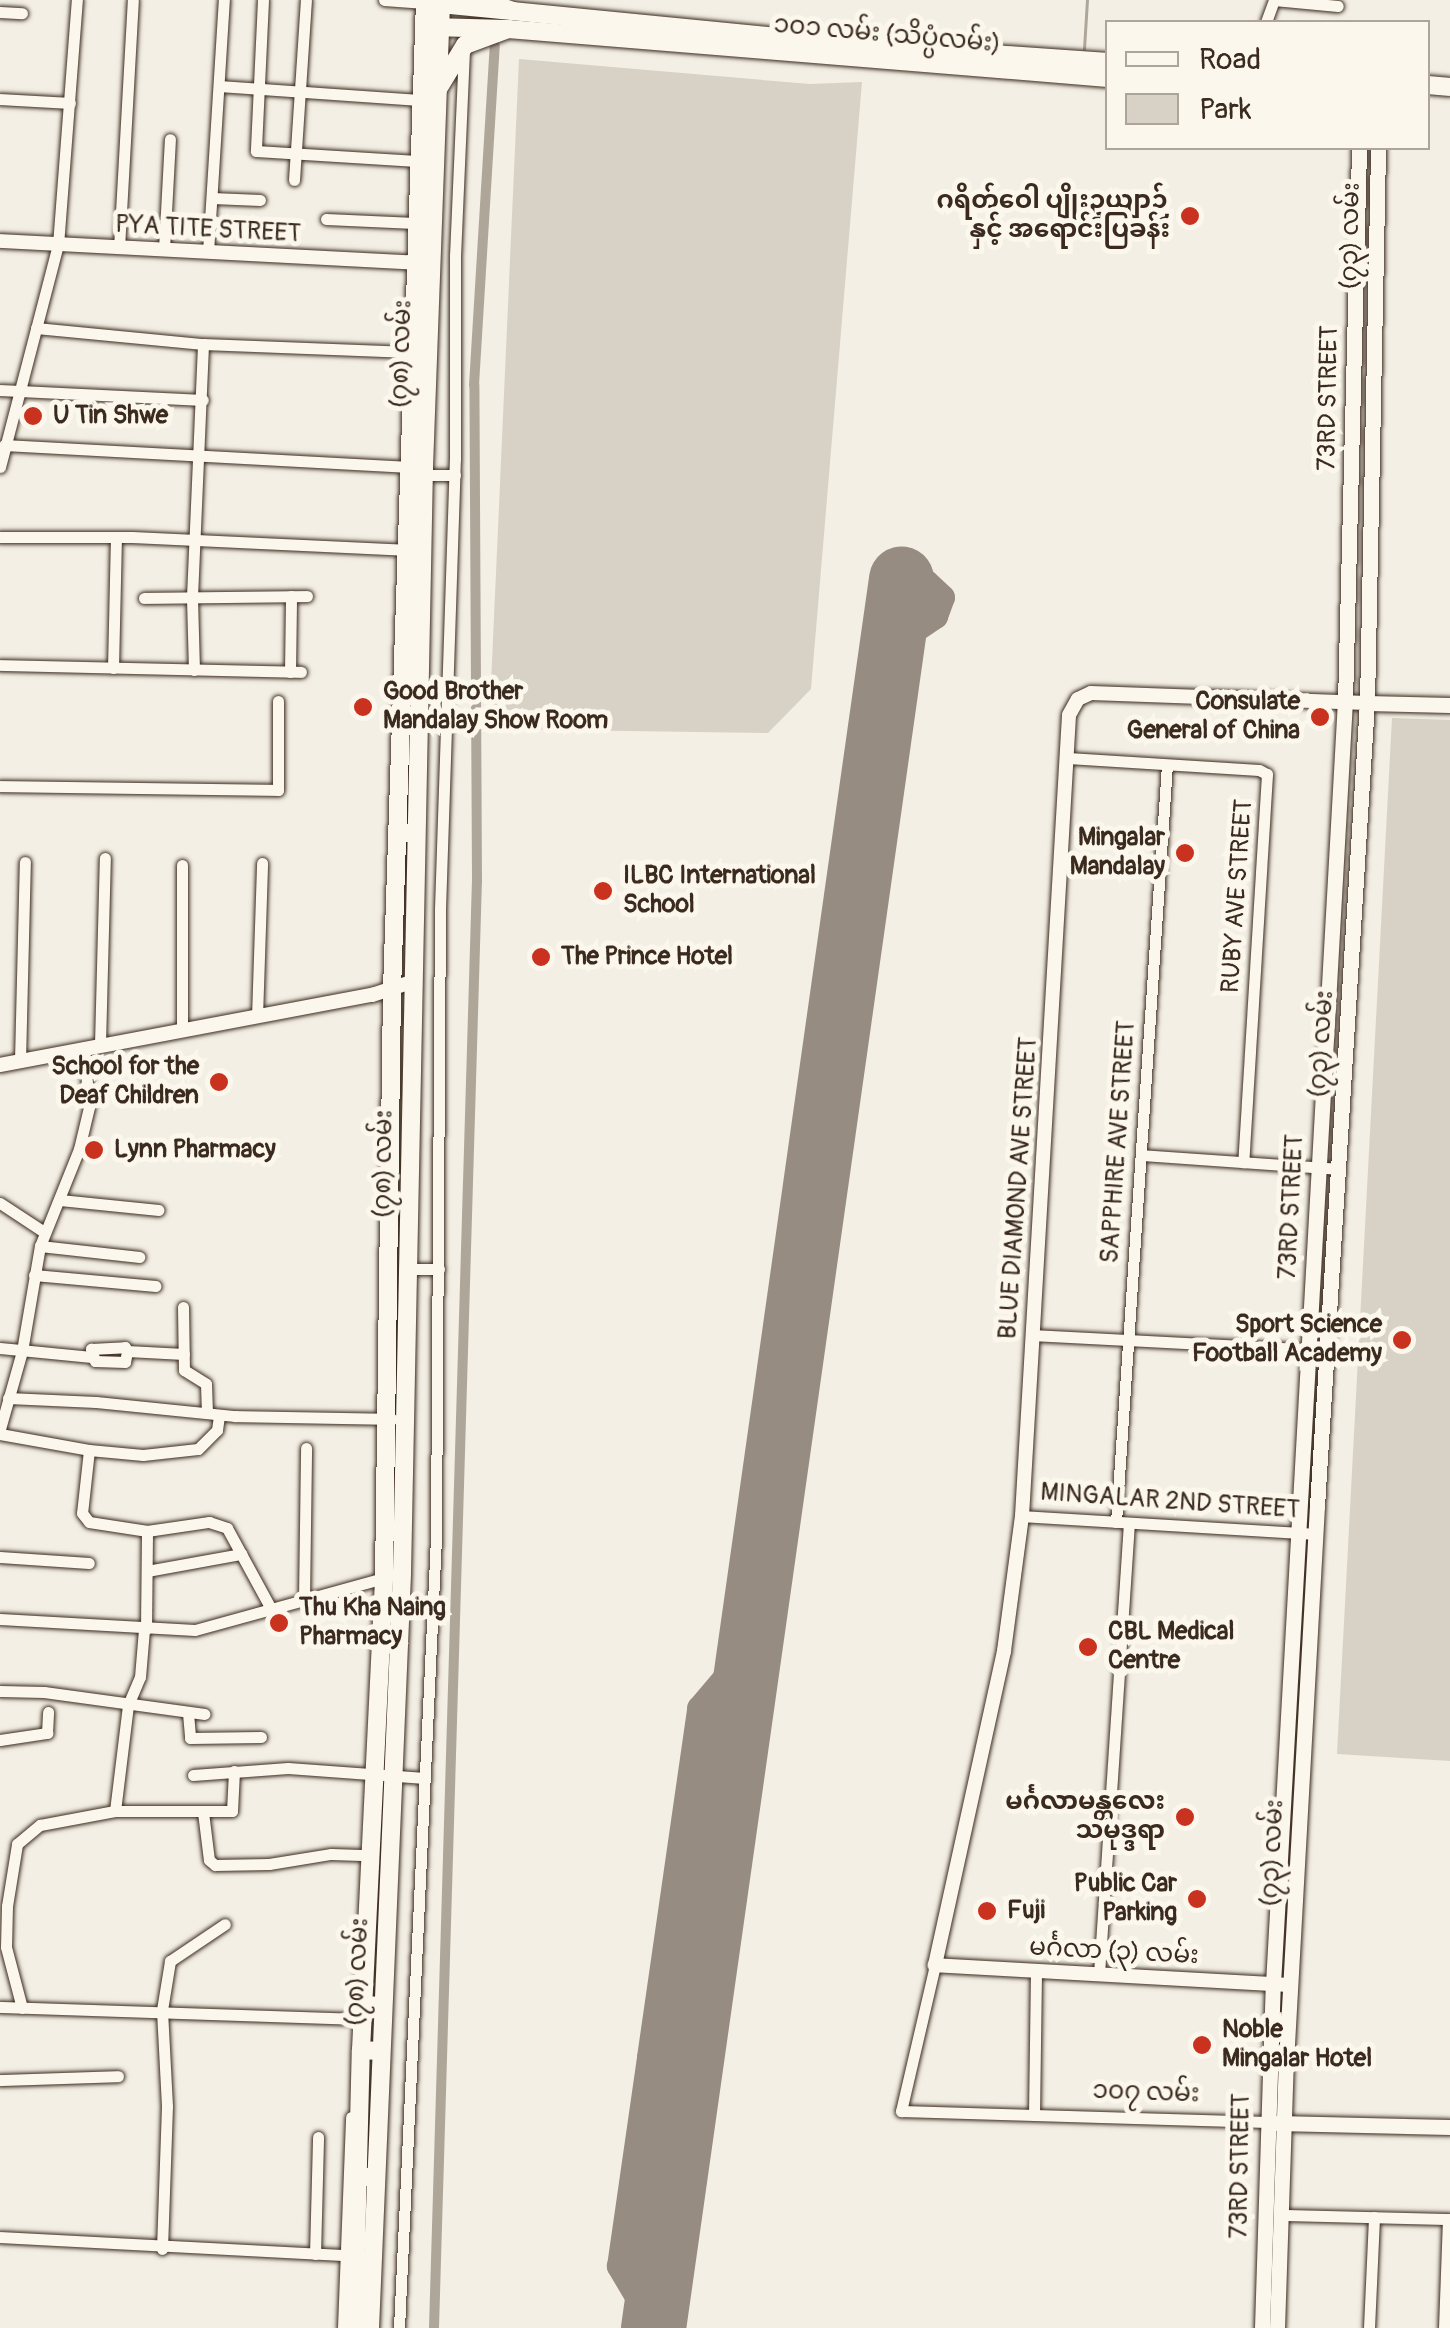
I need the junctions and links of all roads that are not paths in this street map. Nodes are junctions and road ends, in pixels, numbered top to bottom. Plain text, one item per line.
1 (77, 0) edge
2 (133, 0) edge
3 (224, 0) edge
4 (264, 0) edge
5 (306, 0) edge
6 (384, 0) edge
7 (433, 2) edge
8 (475, 3) edge
9 (1338, 6) dead end
10 (0, 12) edge
11 (22, 13) dead end
12 (511, 20) junction
13 (1267, 20) edge
14 (432, 27) junction
15 (464, 45) junction
16 (1105, 62) edge
17 (1105, 78) edge
18 (219, 86) junction
19 (258, 89) junction
20 (438, 90) junction
21 (300, 92) junction
22 (0, 99) edge
23 (420, 100) junction
24 (70, 103) junction
25 (170, 139) dead end
26 (1359, 150) edge
27 (1378, 150) edge
28 (296, 153) junction
29 (417, 161) junction
30 (294, 180) dead end
31 (212, 198) junction
32 (260, 200) dead end
33 (326, 219) dead end
34 (415, 222) junction
35 (0, 241) edge
36 (58, 245) junction
37 (120, 248) junction
38 (164, 249) junction
39 (208, 252) junction
40 (422, 263) junction
41 (455, 279) junction
42 (36, 328) junction
43 (202, 344) junction
44 (410, 352) junction
45 (0, 390) edge
46 (18, 390) junction
47 (203, 400) junction
48 (4, 445) junction
49 (200, 456) junction
50 (0, 467) edge
51 (418, 469) junction
52 (454, 475) junction
53 (0, 537) edge
54 (116, 538) junction
55 (194, 541) junction
56 (404, 550) junction
57 (424, 550) junction
58 (192, 596) junction
59 (291, 596) junction
60 (307, 596) dead end
61 (144, 598) dead end
62 (0, 666) edge
63 (113, 668) junction
64 (194, 670) junction
65 (278, 701) dead end
66 (1345, 702) junction
67 (1367, 703) junction
68 (1450, 705) edge
69 (410, 723) junction
70 (1068, 758) junction
71 (1167, 765) junction
72 (0, 786) edge
73 (1339, 832) junction
74 (416, 833) junction
75 (397, 834) junction
76 (1360, 834) junction
77 (105, 858) dead end
78 (25, 862) dead end
79 (262, 863) dead end
80 (182, 865) dead end
81 (411, 982) junction
82 (392, 990) junction
83 (258, 1017) junction
84 (182, 1030) junction
85 (100, 1044) junction
86 (84, 1047) junction
87 (20, 1060) junction
88 (0, 1065) edge
89 (1140, 1155) junction
90 (1244, 1162) junction
91 (1319, 1168) junction
92 (1338, 1169) junction
93 (60, 1200) junction
94 (0, 1204) edge
95 (158, 1210) dead end
96 (44, 1232) junction
97 (40, 1246) junction
98 (139, 1258) dead end
99 (408, 1269) junction
100 (439, 1269) junction
101 (34, 1275) junction
102 (156, 1286) dead end
103 (184, 1306) dead end
104 (1032, 1335) junction
105 (1128, 1339) junction
106 (0, 1348) edge
107 (1295, 1349) dead end
108 (22, 1350) junction
109 (184, 1354) junction
110 (6, 1390) edge
111 (213, 1414) junction
112 (385, 1419) junction
113 (406, 1420) junction
114 (0, 1432) edge
115 (306, 1448) dead end
116 (89, 1450) junction
117 (1022, 1516) junction
118 (1122, 1523) junction
119 (147, 1531) junction
120 (1307, 1534) junction
121 (241, 1554) junction
122 (0, 1557) edge
123 (88, 1563) dead end
124 (148, 1570) junction
125 (393, 1575) junction
126 (304, 1598) junction
127 (270, 1607) junction
128 (0, 1619) edge
129 (145, 1630) junction
130 (0, 1691) edge
131 (128, 1705) junction
132 (48, 1712) dead end
133 (188, 1713) junction
134 (205, 1714) dead end
135 (261, 1737) dead end
136 (0, 1740) edge
137 (234, 1771) junction
138 (383, 1774) junction
139 (193, 1776) dead end
140 (425, 1778) junction
141 (114, 1812) junction
142 (203, 1812) junction
143 (369, 1856) junction
144 (5, 1875) edge
145 (226, 1924) dead end
146 (3, 1936) edge
147 (936, 1965) junction
148 (1036, 1970) junction
149 (1099, 1974) junction
150 (1273, 1984) junction
151 (1291, 1985) junction
152 (0, 2007) edge
153 (22, 2008) junction
154 (162, 2010) junction
155 (365, 2012) junction
156 (118, 2076) dead end
157 (0, 2080) edge
158 (1034, 2115) junction
159 (1276, 2122) junction
160 (1450, 2127) edge
161 (318, 2137) dead end
162 (1281, 2215) junction
163 (1374, 2218) junction
164 (1449, 2219) edge
165 (0, 2237) edge
166 (162, 2248) junction
167 (315, 2254) junction
168 (357, 2256) junction
169 (344, 2328) edge
170 (354, 2328) edge
171 (370, 2328) edge
172 (399, 2328) edge
173 (1262, 2328) edge
174 (1277, 2328) edge
175 (1368, 2328) edge
176 (1444, 2328) edge

1 - 24 street
2 - 37 street
3 - 18 street
4 - 19 street
5 - 21 street
6 - 7 street
7 - 8 main road
7 - 14 main road, (၇၈) လမ်း
8 - 12 main road
9 - 13 street
10 - 11 street
12 - 14 main road, ၁၀၁ လမ်း (သိပ္ပံလမ်း)
12 - 15 main road
12 - 16 main road, ၁၀၁ လမ်း (သိပ္ပံလမ်း)
12 - 17 main road, ၁၀၁ လမ်း (သိပ္ပံလမ်း)
14 - 20 main road, (၇၈) လမ်း
14 - 23 main road, (၇၈) လမ်း
15 - 20 main road
15 - 41 street
18 - 19 street
18 - 31 street
19 - 21 street
19 - 28 street
20 - 40 main road, (၇၈) လမ်း
21 - 23 street
21 - 28 street
22 - 24 street
23 - 29 main road, (၇၈) လမ်း
24 - 36 street
25 - 38 street
26 - 66 main road, 73RD STREET
27 - 67 main road, (၇၃) လမ်း
28 - 29 street
28 - 30 street
29 - 34 main road, (၇၈) လမ်း
31 - 32 street
31 - 39 street
33 - 34 street
34 - 40 main road, (၇၈) လမ်း
35 - 36 street, PYA TITE STREET
36 - 37 street, PYA TITE STREET
36 - 42 street
37 - 38 street, PYA TITE STREET
38 - 39 street, PYA TITE STREET
39 - 40 street, PYA TITE STREET
40 - 41 street
40 - 44 main road, (၇၈) လမ်း
40 - 51 main road, (၇၈) လမ်း
41 - 52 street
42 - 43 street
42 - 46 street
43 - 44 street
43 - 47 street
44 - 51 main road, (၇၈) လမ်း
45 - 46 street
46 - 47 street
46 - 48 street
47 - 49 street
48 - 49 street
48 - 50 street
49 - 51 street
49 - 55 street
51 - 52 street
51 - 56 main road, (၇၈) လမ်း
51 - 57 main road, (၇၈) လမ်း
52 - 100 street
53 - 54 street
54 - 55 street
54 - 63 street
55 - 56 street
55 - 58 street
56 - 57 street
56 - 69 main road, (၇၈) လမ်း
57 - 69 main road, (၇၈) လမ်း
58 - 59 street
58 - 61 street
58 - 64 street
59 - 60 street
59 - 64 street
62 - 63 street
63 - 64 street
65 - 72 street
66 - 67 street, BLUE DIAMOND AVE STREET
66 - 70 street, BLUE DIAMOND AVE STREET
66 - 73 main road, 73RD STREET
67 - 68 main road
67 - 76 main road, (၇၃) လမ်း
69 - 74 main road, (၇၈) လမ်း
69 - 75 main road, (၇၈) လမ်း
70 - 71 street, RUBY AVE STREET
70 - 104 street, BLUE DIAMOND AVE STREET
71 - 89 street, SAPPHIRE AVE STREET
71 - 90 street, RUBY AVE STREET
73 - 76 main road
73 - 91 main road, 73RD STREET
74 - 75 main road
74 - 81 main road, (၇၈) လမ်း
75 - 82 main road, (၇၈) လမ်း
76 - 92 main road, (၇၃) လမ်း
77 - 85 street
78 - 87 street
79 - 83 street
80 - 84 street
81 - 82 street
81 - 99 main road, (၇၈) လမ်း
82 - 83 street
82 - 112 main road, (၇၈) လမ်း
83 - 84 street
84 - 85 street
85 - 86 street
86 - 87 street
86 - 93 street
87 - 88 street
89 - 90 street
89 - 105 street, SAPPHIRE AVE STREET
90 - 91 street
91 - 92 street
91 - 120 main road, 73RD STREET
92 - 120 main road, (၇၃) လမ်း
93 - 95 street
93 - 96 street
94 - 96 street
96 - 97 street
97 - 98 street
97 - 101 street
99 - 100 street
99 - 113 main road, (၇၈) လမ်း
100 - 140 street
101 - 102 street
101 - 108 street
103 - 109 street
104 - 105 street
104 - 117 street, BLUE DIAMOND AVE STREET
105 - 107 street
105 - 118 street, SAPPHIRE AVE STREET
106 - 108 street
108 - 109 street
108 - 110 street
109 - 111 street
110 - 111 street
110 - 114 street
111 - 112 street
111 - 116 street
112 - 113 street
112 - 125 main road, (၇၈) လမ်း
113 - 125 main road, (၇၈) လမ်း
114 - 116 street
115 - 126 street
116 - 119 street
117 - 118 street, MINGALAR 2ND STREET
117 - 147 street, BLUE DIAMOND AVE STREET
118 - 120 street, MINGALAR 2ND STREET
118 - 149 street, SAPPHIRE AVE STREET
119 - 121 street
119 - 124 street
120 - 150 main road, 73RD STREET
120 - 151 main road, (၇၃) လမ်း
121 - 124 street
121 - 127 street
122 - 123 street
124 - 129 street
125 - 126 street
125 - 138 main road, (၇၈) လမ်း
126 - 127 street
127 - 129 street
128 - 129 street
129 - 131 street
130 - 131 street
131 - 133 street
131 - 141 street
132 - 136 street
133 - 134 street
133 - 135 street
137 - 138 street
137 - 139 street
137 - 142 street
138 - 140 street
138 - 143 main road, (၇၈) လမ်း
138 - 155 main road, (၇၈) လမ်း
140 - 172 street
141 - 142 street
141 - 144 street
142 - 143 street
143 - 155 main road, (၇၈) လမ်း
144 - 146 street
145 - 154 street
146 - 153 street
147 - 148 street, မင်္ဂလာ (၃) လမ်း
147 - 158 street, ၁၀၇ လမ်း
148 - 149 street, မင်္ဂလာ (၃) လမ်း
148 - 158 street
149 - 150 street, မင်္ဂလာ (၃) လမ်း
150 - 151 street, မင်္ဂလာ (၃) လမ်း
150 - 159 main road, 73RD STREET
151 - 159 main road, (၇၃) လမ်း
152 - 153 street
153 - 154 street
154 - 155 street
154 - 166 street
155 - 168 street
155 - 168 main road, (၇၈) လမ်း
156 - 157 street
158 - 159 street, ၁၀၇ လမ်း
159 - 160 main road, ၁၀၇ လမ်း
159 - 162 main road, 73RD STREET
159 - 173 main road, 73RD STREET
161 - 167 street
162 - 163 street
162 - 174 main road, 73RD STREET
163 - 164 street
163 - 175 street
164 - 176 street
165 - 166 street
166 - 167 street
167 - 168 street
168 - 169 street
168 - 170 main road, (၇၈) လမ်း
168 - 171 main road, (၇၈) လမ်း

